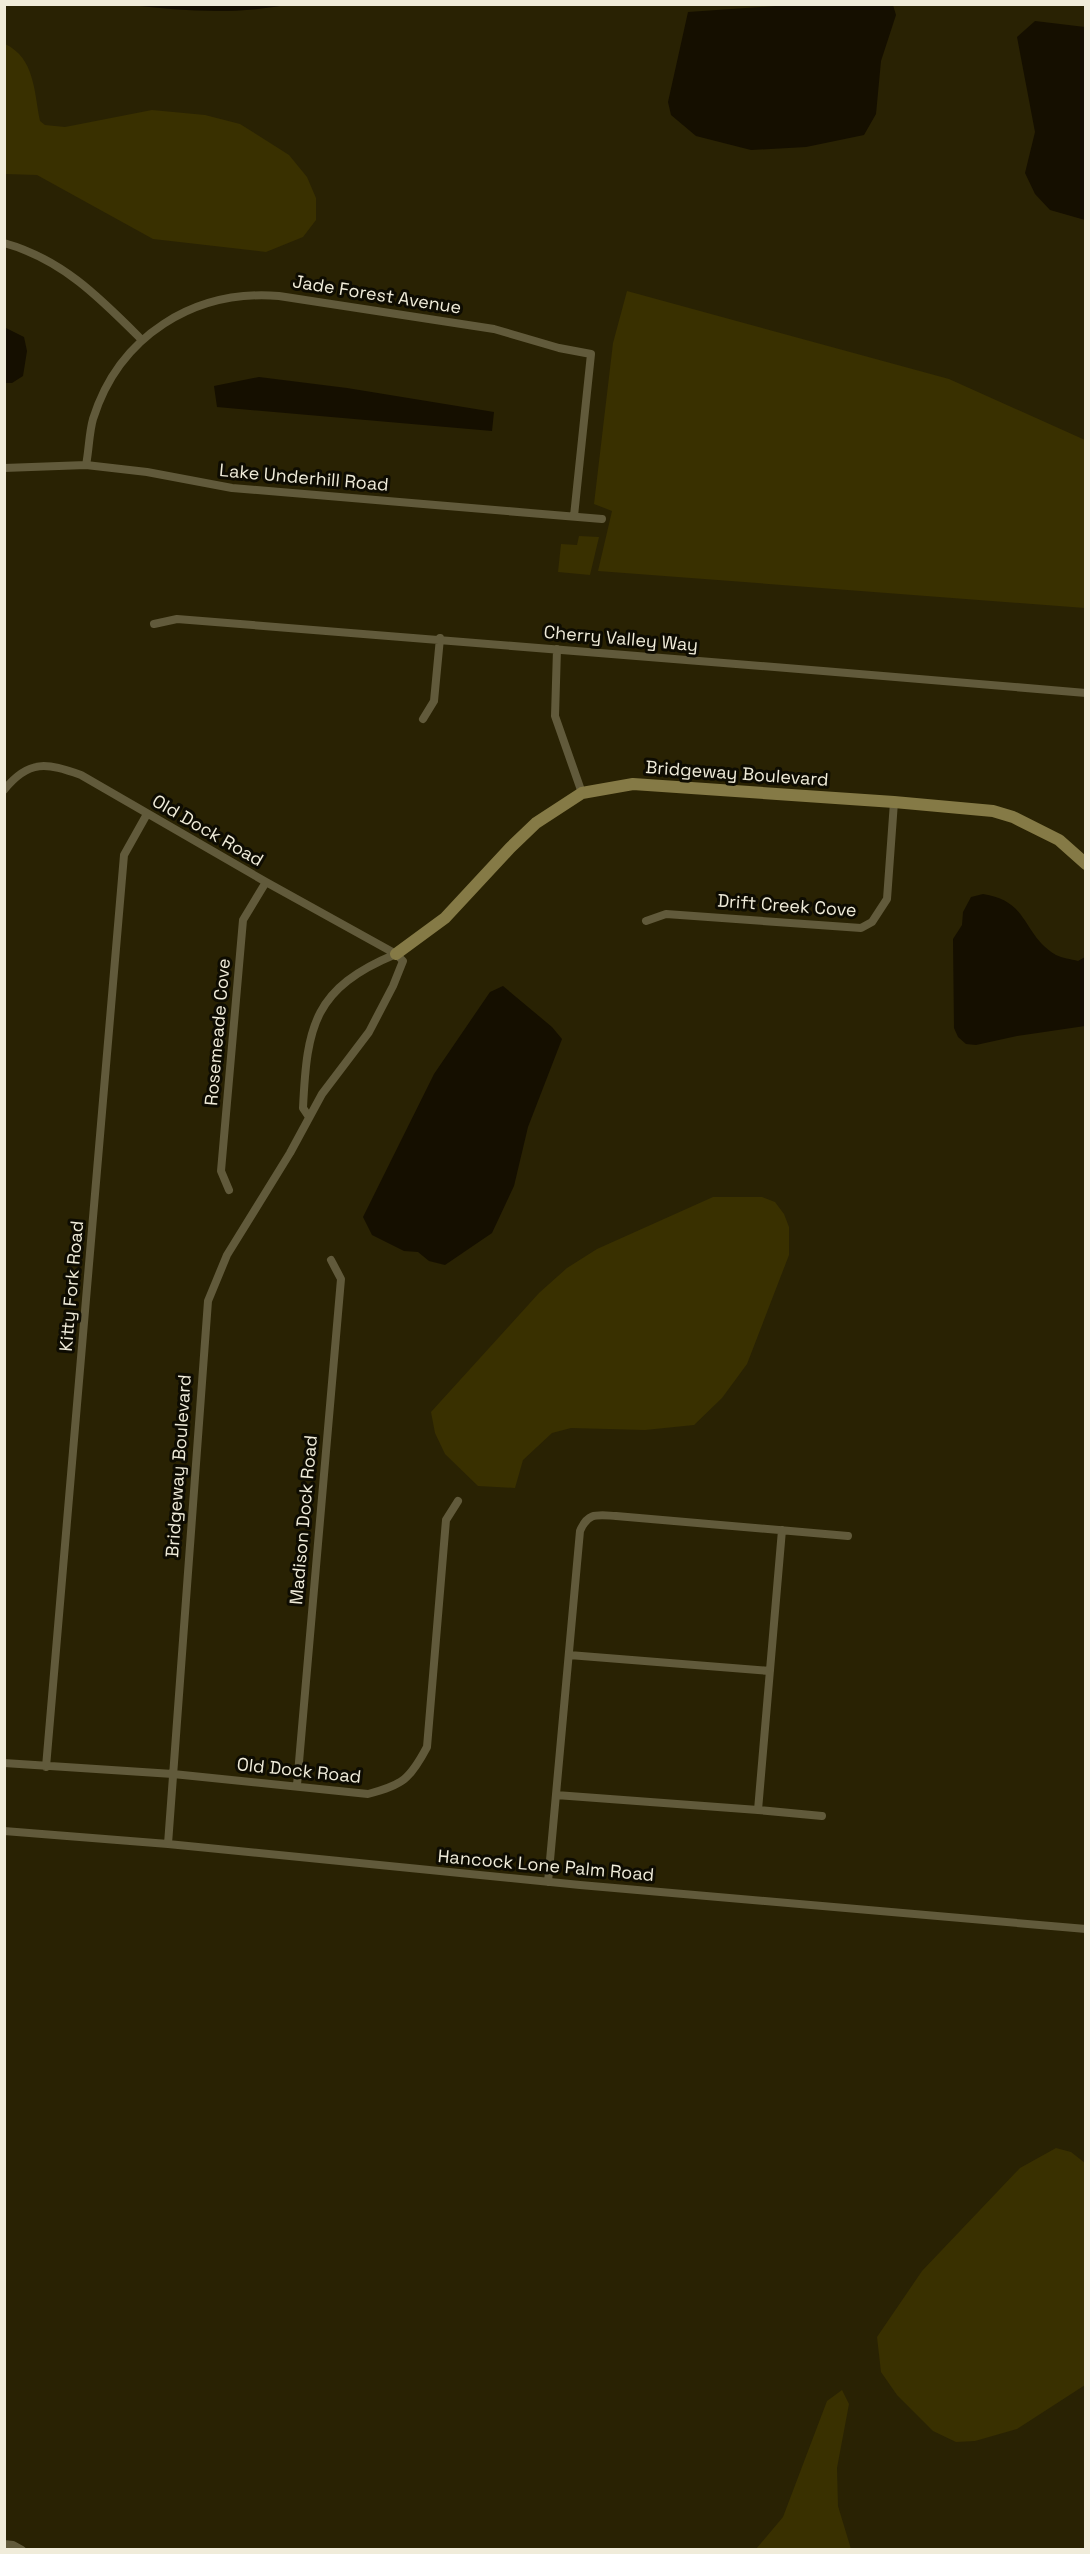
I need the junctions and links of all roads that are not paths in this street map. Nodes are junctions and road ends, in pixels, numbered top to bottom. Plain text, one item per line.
1 (4, 243) edge
2 (141, 339) junction
3 (86, 465) junction
4 (4, 468) edge
5 (574, 516) junction
6 (602, 519) dead end
7 (154, 624) dead end
8 (440, 638) junction
9 (557, 649) junction
10 (1086, 693) edge
11 (423, 719) dead end
12 (4, 790) edge
13 (582, 793) junction
14 (894, 801) junction
15 (147, 814) junction
16 (1086, 864) edge
17 (266, 882) junction
18 (646, 921) dead end
19 (396, 954) junction
20 (309, 1117) junction
21 (229, 1190) dead end
22 (331, 1260) dead end
23 (458, 1501) dead end
24 (782, 1530) junction
25 (848, 1536) dead end
26 (569, 1655) junction
27 (770, 1671) junction
28 (4, 1764) edge
29 (46, 1767) junction
30 (173, 1774) junction
31 (297, 1785) junction
32 (556, 1795) junction
33 (758, 1810) junction
34 (822, 1816) dead end
35 (4, 1831) edge
36 (168, 1844) junction
37 (548, 1882) junction
38 (1086, 1929) edge
39 (4, 2544) edge
40 (22, 2550) edge

1 - 2 street
2 - 3 street, Jade Forest Avenue
2 - 5 street, Jade Forest Avenue
3 - 4 street, Lake Underhill Road
3 - 5 street, Lake Underhill Road
5 - 6 street, Lake Underhill Road
7 - 8 street, Cherry Valley Way
8 - 9 street, Cherry Valley Way
8 - 11 street
9 - 10 street, Cherry Valley Way
9 - 13 street
12 - 15 street, Old Dock Road
13 - 14 street, Bridgeway Boulevard
13 - 19 street, Bridgeway Boulevard
14 - 16 street, Bridgeway Boulevard
14 - 18 street, Drift Creek Cove
15 - 17 street, Old Dock Road
15 - 29 street, Kitty Fork Road
17 - 19 street, Old Dock Road
17 - 21 street, Rosemeade Cove
19 - 20 street, Bridgeway Boulevard
19 - 20 street, Bridgeway Boulevard
20 - 30 street, Bridgeway Boulevard
22 - 31 street, Madison Dock Road
23 - 31 street, Old Dock Road
24 - 25 street
24 - 26 street
24 - 27 street
26 - 27 street
26 - 32 street
27 - 33 street
28 - 29 street, Old Dock Road
29 - 30 street, Old Dock Road
30 - 31 street, Old Dock Road
30 - 36 street, Bridgeway Boulevard
32 - 33 street
32 - 37 street
33 - 34 street
35 - 36 street, Hancock Lone Palm Road
36 - 37 street, Hancock Lone Palm Road
37 - 38 street, Hancock Lone Palm Road
39 - 40 street

